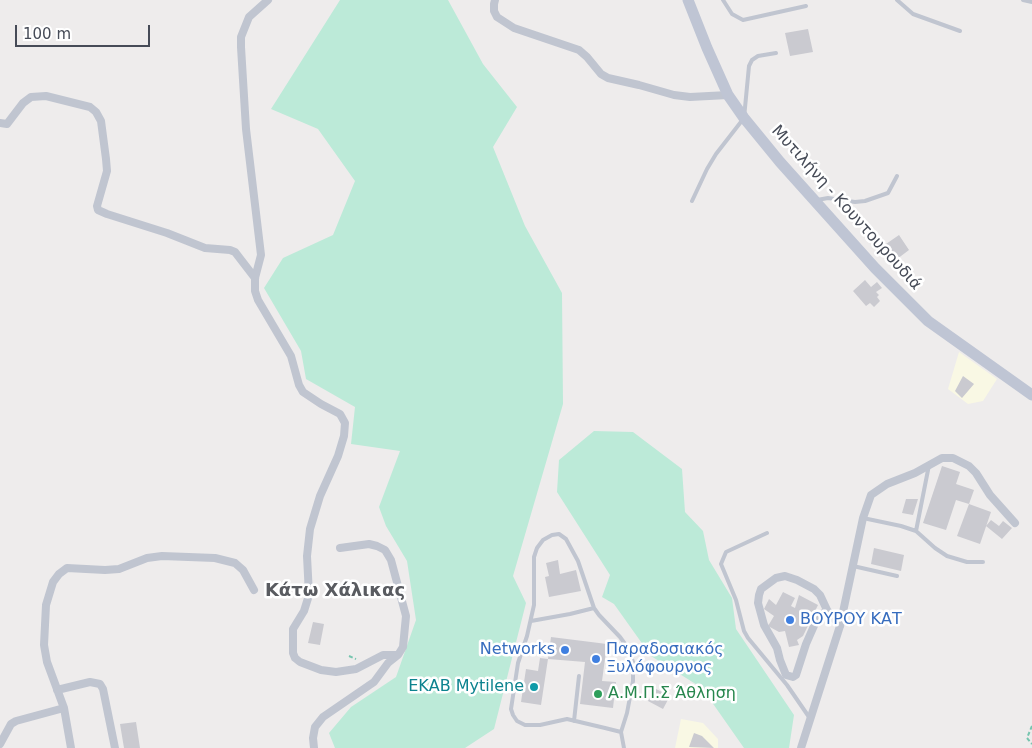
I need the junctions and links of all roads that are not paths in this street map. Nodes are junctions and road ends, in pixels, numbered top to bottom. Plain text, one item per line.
1 (268, 0) edge
2 (495, 0) edge
3 (688, 0) edge
4 (723, 0) edge
5 (896, 0) edge
6 (1023, 0) edge
7 (1032, 2) edge
8 (806, 6) dead end
9 (960, 31) dead end
10 (776, 53) dead end
11 (728, 95) junction
12 (744, 118) junction
13 (0, 123) edge
14 (897, 176) dead end
15 (814, 200) junction
16 (692, 201) dead end
17 (255, 278) junction
18 (1032, 395) edge
19 (929, 465) junction
20 (863, 518) junction
21 (1015, 523) dead end
22 (916, 531) junction
23 (767, 533) dead end
24 (340, 548) dead end
25 (983, 562) dead end
26 (853, 566) junction
27 (897, 576) dead end
28 (254, 590) dead end
29 (594, 608) junction
30 (826, 610) junction
31 (531, 621) junction
32 (840, 626) junction
33 (398, 655) junction
34 (580, 676) dead end
35 (57, 690) junction
36 (64, 708) junction
37 (809, 717) junction
38 (574, 721) junction
39 (620, 732) junction
40 (0, 744) edge
41 (71, 748) edge
42 (115, 748) edge
43 (314, 748) edge
44 (624, 748) edge
45 (801, 748) edge

1 - 17 street
2 - 11 street
3 - 11 main road, Μυτιλήνη - Κουντουρουδιά
4 - 8 lane
5 - 9 lane
6 - 7 lane
10 - 12 lane
11 - 12 main road, Μυτιλήνη - Κουντουρουδιά
12 - 15 main road, Μυτιλήνη - Κουντουρουδιά
12 - 16 lane
13 - 17 street
14 - 15 lane
15 - 18 main road, Μυτιλήνη - Κουντουρουδιά
17 - 33 street
19 - 20 street
19 - 21 street
19 - 22 lane
20 - 22 lane
20 - 26 street
22 - 25 lane
23 - 37 lane
24 - 33 street
26 - 27 lane
26 - 32 street
28 - 35 street
29 - 31 lane
29 - 31 lane
29 - 39 lane
30 - 30 street
30 - 32 street
31 - 38 lane
32 - 37 street
33 - 43 street
34 - 38 lane
35 - 36 street
35 - 42 street
36 - 40 street
36 - 41 street
37 - 45 street
38 - 39 lane
39 - 44 lane

